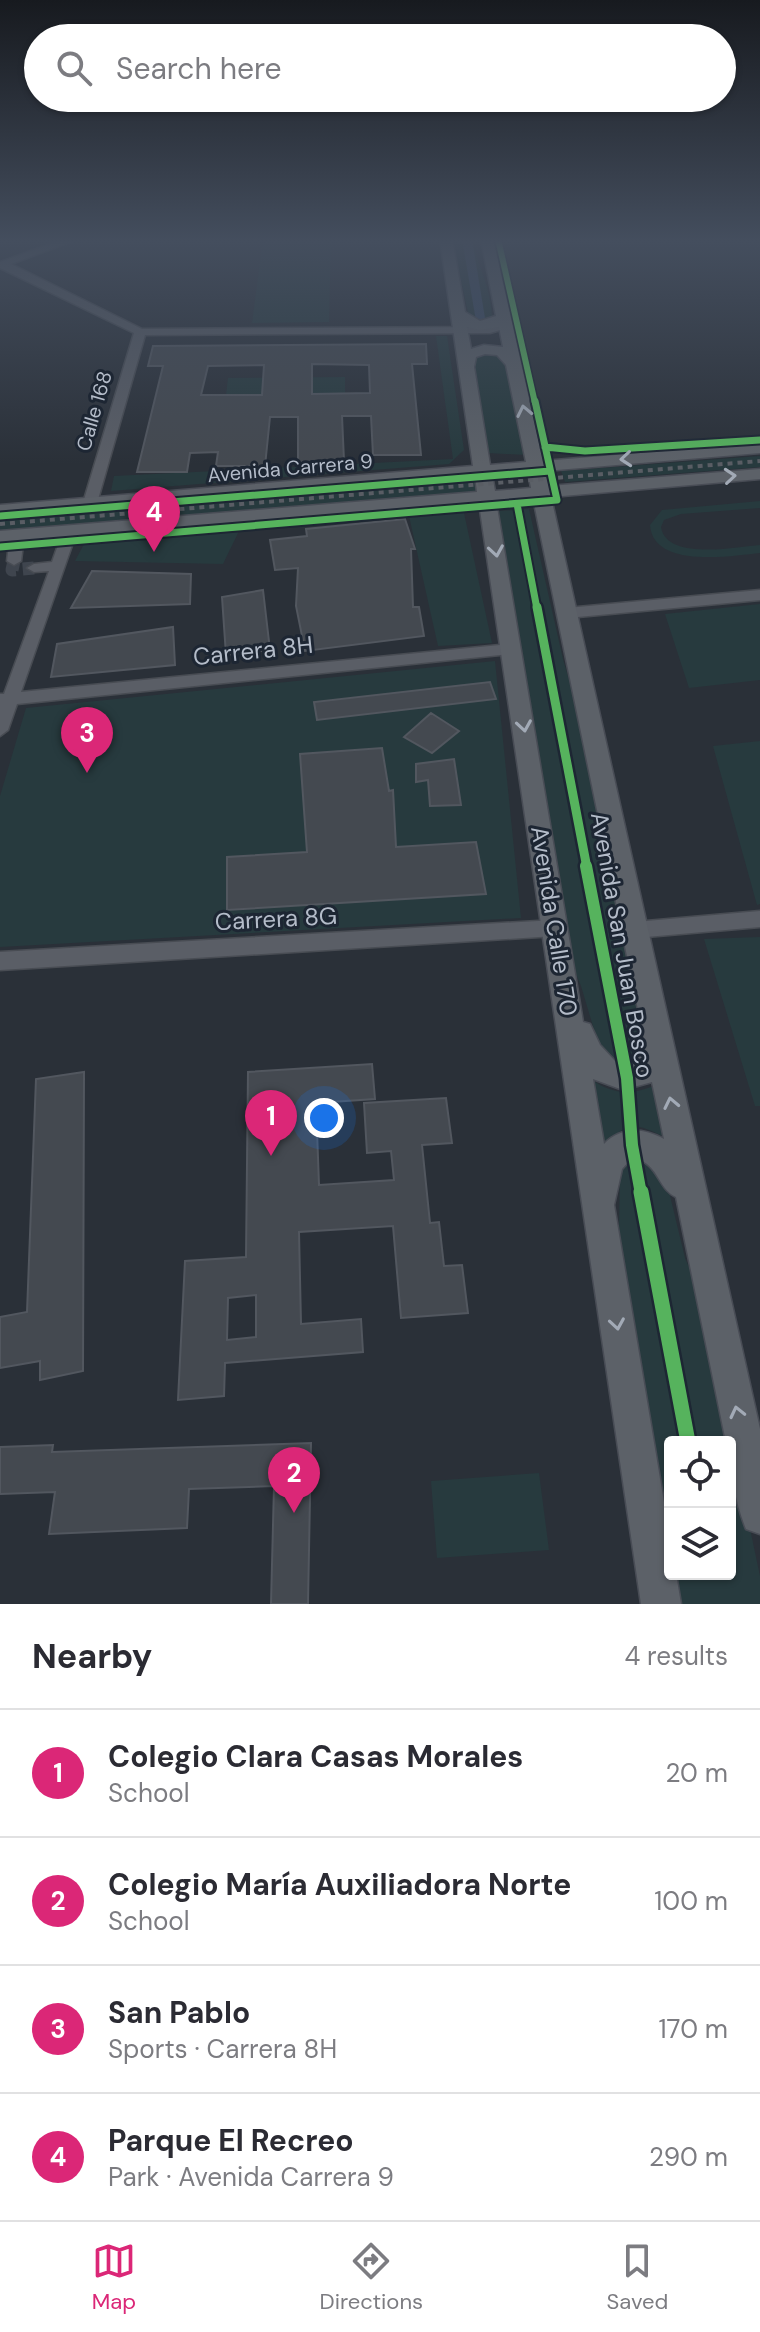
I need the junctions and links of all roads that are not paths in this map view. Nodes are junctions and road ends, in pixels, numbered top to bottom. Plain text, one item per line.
1 (458, 313) edge
2 (103, 314) edge
3 (459, 314) edge
4 (503, 314) edge
5 (505, 322) junction
6 (461, 330) junction
7 (140, 332) junction
8 (513, 363) junction
9 (467, 366) junction
10 (531, 443) junction
11 (760, 448) edge
12 (583, 462) junction
13 (536, 466) junction
14 (483, 470) junction
15 (760, 474) edge
16 (590, 488) junction
17 (541, 492) junction
18 (487, 496) junction
19 (90, 503) junction
20 (0, 510) edge
21 (547, 521) junction
22 (70, 531) junction
23 (9, 537) edge
24 (14, 561) dead end
25 (58, 566) junction
26 (34, 568) tunnel mouth
27 (760, 595) edge
28 (567, 613) junction
29 (511, 649) junction
30 (5, 700) edge
31 (0, 730) edge
32 (760, 919) edge
33 (555, 928) junction
34 (635, 930) junction
35 (0, 961) edge
36 (561, 965) junction
37 (657, 1037) junction
38 (599, 1215) junction
39 (710, 1293) junction
40 (760, 1515) edge
41 (661, 1604) edge

1 - 6 main road, Avenida Calle 170
2 - 7 street
3 - 5 main road
4 - 5 main road
5 - 6 street
5 - 8 main road
6 - 7 street
6 - 9 main road, Avenida Calle 170
7 - 19 street, Calle 168
8 - 9 main road
10 -> 8 main road
9 - 14 main road, Avenida Calle 170
10 - 12 main road
10 - 13 main road
11 -> 12 main road, Avenida Carrera 9
12 - 13 main road, Avenida Carrera 9
13 - 14 main road, Avenida Carrera 9
13 - 17 main road
14 - 18 main road, Avenida Calle 170
14 - 19 main road, Avenida Carrera 9
16 -> 15 main road, Avenida Carrera 9
16 - 17 main road, Avenida Carrera 9
16 - 21 main road
17 - 18 main road, Avenida Carrera 9
17 - 21 main road
18 - 22 main road, Avenida Carrera 9
18 -> 29 main road, Avenida Calle 170
19 - 20 main road, Avenida Carrera 9
21 - 28 main road
22 - 23 main road, Avenida Carrera 9
22 - 25 street
23 - 24 street
25 - 26 street
25 - 30 street
27 - 28 street
28 - 34 main road
29 - 30 street, Carrera 8H
29 -> 33 main road, Avenida Calle 170
30 - 31 street
32 - 34 street
33 - 35 street, Carrera 8G
33 - 36 main road, Avenida Calle 170
34 - 37 main road
36 - 37 main road
36 - 38 main road, Avenida Calle 170
39 -> 37 main road
38 - 39 main road
38 -> 41 main road, Avenida Calle 170
40 -> 39 main road

